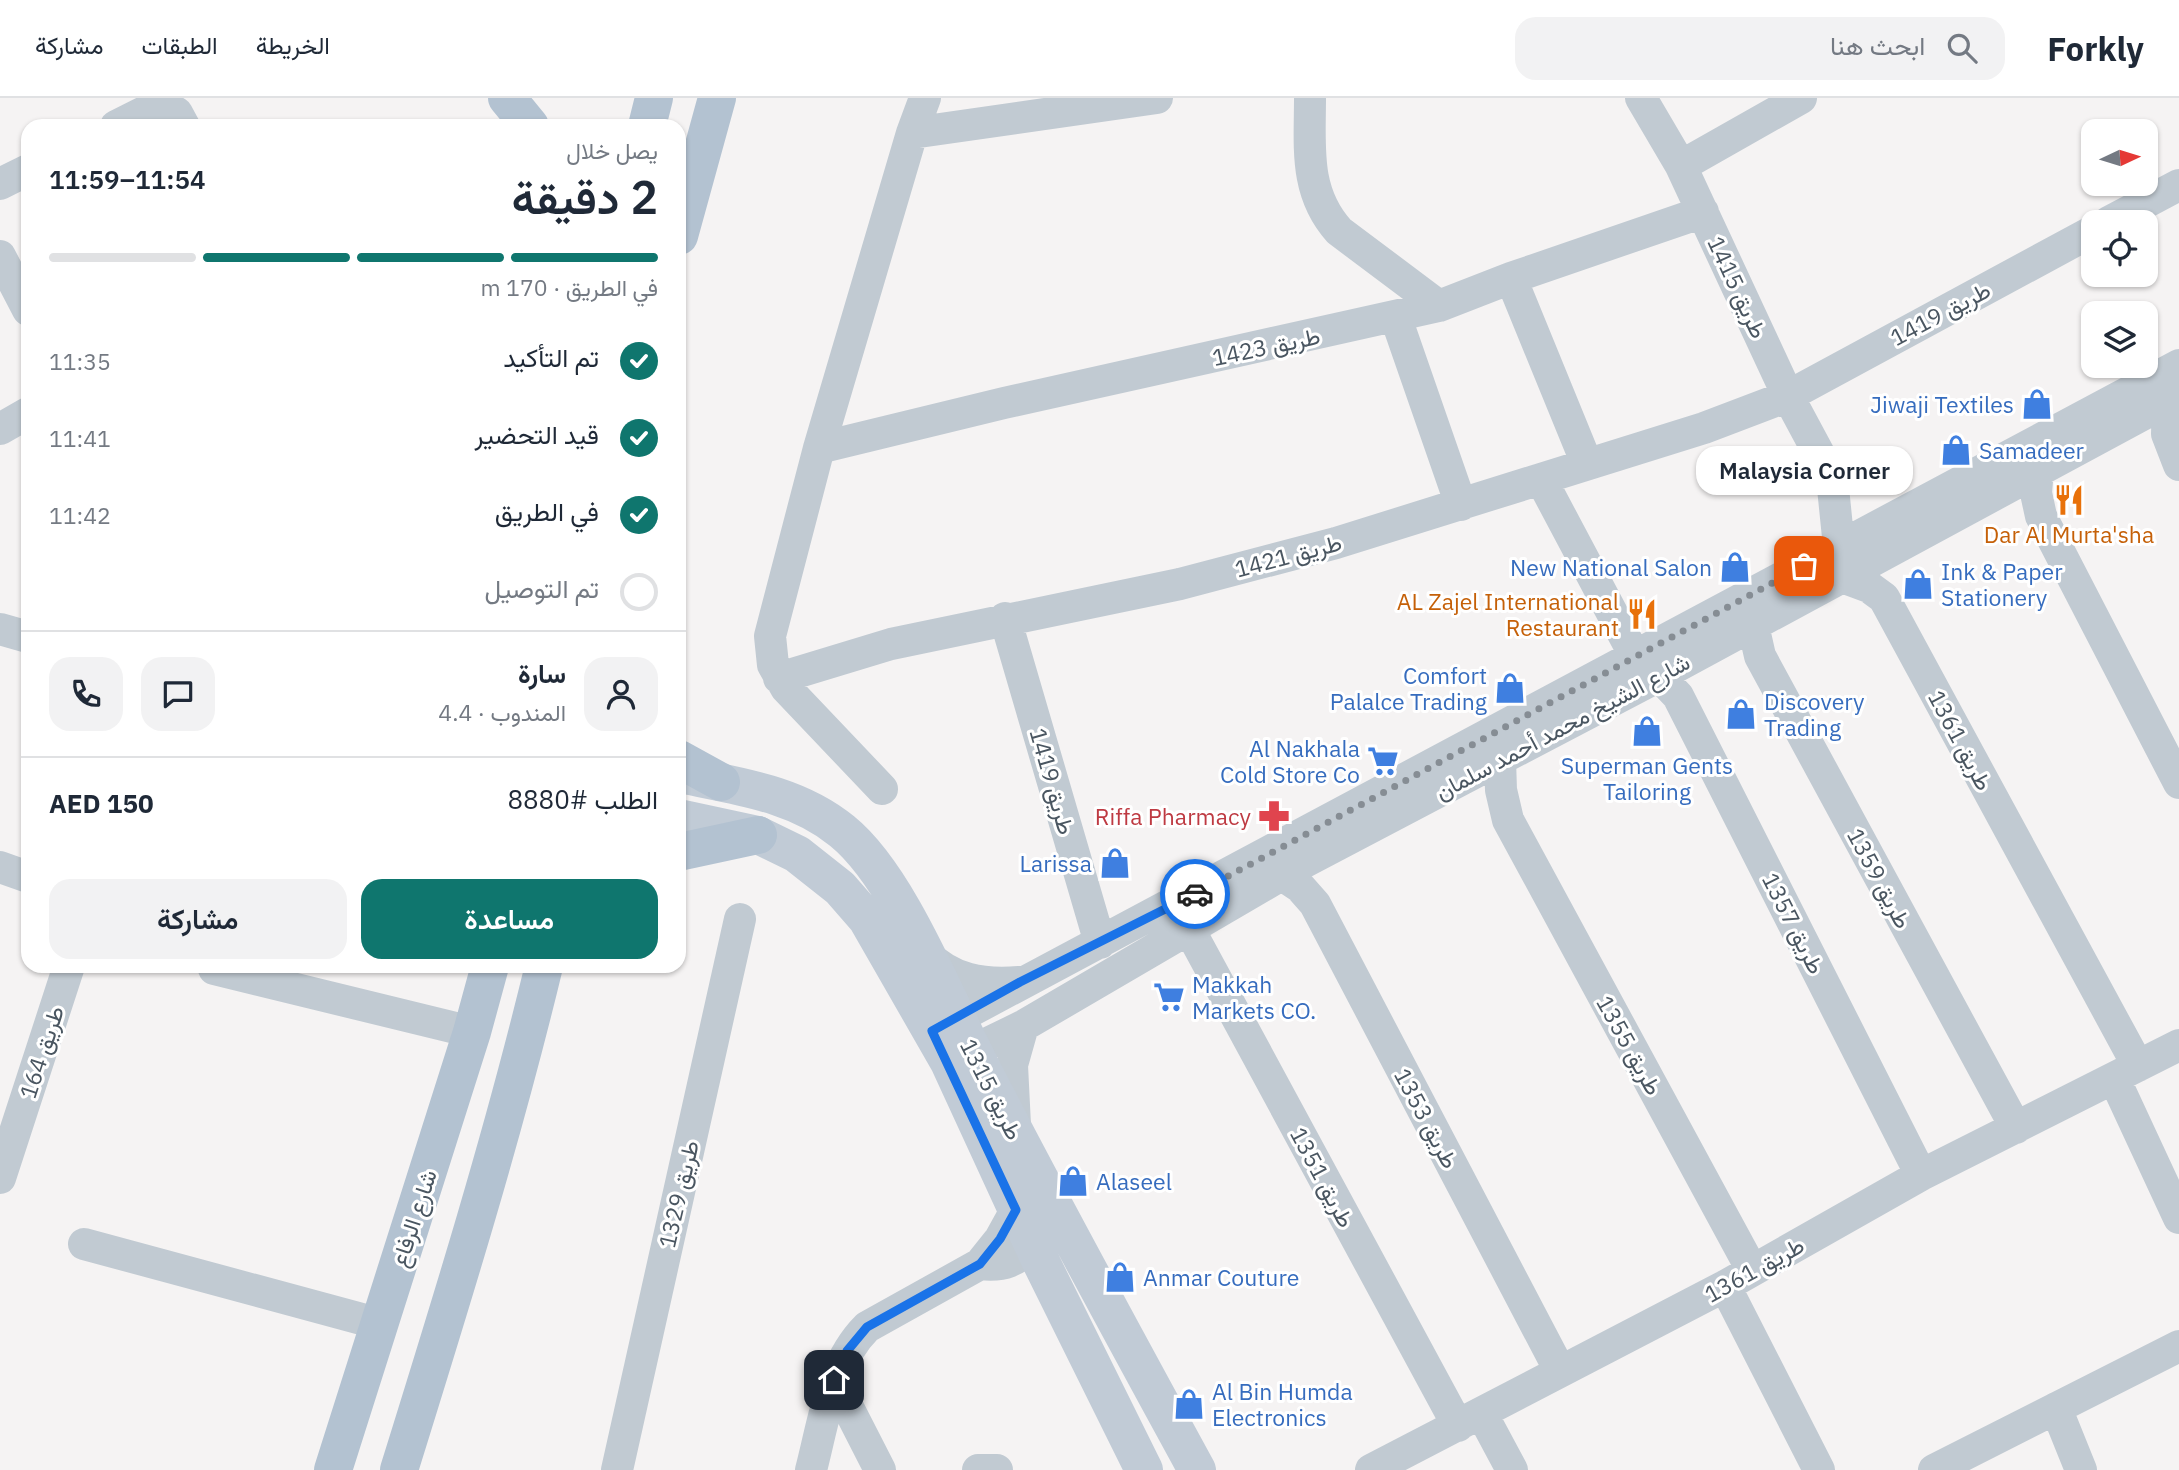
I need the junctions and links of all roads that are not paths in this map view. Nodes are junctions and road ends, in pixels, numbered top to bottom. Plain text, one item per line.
1 (507, 98) edge
2 (654, 98) edge
3 (925, 98) edge
4 (1157, 98) edge
5 (1310, 98) edge
6 (1641, 98) edge
7 (1801, 98) edge
8 (709, 100) edge
9 (130, 119) edge
10 (180, 119) edge
11 (524, 119) edge
12 (649, 119) edge
13 (912, 133) junction
14 (1681, 166) junction
15 (21, 174) edge
16 (0, 184) edge
17 (2179, 185) edge
18 (686, 204) edge
19 (2132, 210) edge
20 (1703, 212) junction
21 (2081, 237) edge
22 (0, 256) edge
23 (1511, 278) junction
24 (21, 296) edge
25 (1439, 306) junction
26 (1396, 318) junction
27 (2179, 365) edge
28 (1788, 396) junction
29 (2174, 398) edge
30 (21, 417) edge
31 (0, 429) edge
32 (820, 448) junction
33 (1587, 464) junction
34 (2179, 465) edge
35 (2038, 469) junction
36 (1832, 478) junction
37 (1541, 479) junction
38 (1461, 505) junction
39 (1874, 543) junction
40 (1841, 562) junction
41 (1884, 598) junction
42 (1005, 618) junction
43 (1753, 625) junction
44 (0, 629) edge
45 (21, 635) edge
46 (1648, 667) junction
47 (779, 678) junction
48 (1500, 759) junction
49 (686, 763) edge
50 (686, 775) edge
51 (720, 782) junction
52 (1454, 783) junction
53 (2179, 783) edge
54 (882, 789) dead end
55 (686, 820) edge
56 (1508, 820) junction
57 (758, 835) junction
58 (686, 850) edge
59 (0, 867) edge
60 (21, 874) edge
61 (1282, 875) junction
62 (740, 919) dead end
63 (1188, 927) junction
64 (1100, 943) junction
65 (922, 950) junction
66 (66, 973) edge
67 (226, 973) edge
68 (488, 973) edge
69 (542, 973) edge
70 (560, 973) edge
71 (1020, 982) junction
72 (1023, 1027) junction
73 (472, 1032) junction
74 (952, 1041) junction
75 (2179, 1045) edge
76 (522, 1058) junction
77 (2126, 1072) junction
78 (11, 1109) edge
79 (2016, 1128) junction
80 (1020, 1143) junction
81 (1921, 1175) junction
82 (0, 1178) edge
83 (1034, 1207) junction
84 (2179, 1218) edge
85 (85, 1244) dead end
86 (1032, 1244) junction
87 (980, 1264) junction
88 (1752, 1270) junction
89 (1725, 1286) junction
90 (380, 1324) junction
91 (2179, 1346) edge
92 (1560, 1371) junction
93 (834, 1380) junction
94 (2056, 1408) junction
95 (1470, 1420) junction
96 (333, 1470) edge
97 (400, 1470) edge
98 (617, 1470) edge
99 (811, 1470) edge
100 (880, 1470) edge
101 (978, 1470) edge
102 (998, 1470) edge
103 (1144, 1470) edge
104 (1196, 1470) edge
105 (1371, 1470) edge
106 (1512, 1470) edge
107 (1819, 1470) edge
108 (1934, 1470) edge
109 (2081, 1470) edge

1 - 11 main road
2 - 12 main road
3 - 13 street
4 - 13 street
5 - 25 street
6 - 14 street, طريق 1415
7 - 14 street
8 - 18 main road
9 - 10 street
13 - 32 street
14 - 20 street, طريق 1415
15 - 16 street
17 - 19 street
20 - 23 street, طريق 1423
20 - 28 street, طريق 1415
21 - 28 street, طريق 1419
22 - 24 street
23 - 25 street, طريق 1423
23 - 33 street
25 - 26 street, طريق 1423
26 - 32 street, طريق 1423
26 - 38 street
27 - 39 street, شارع الشيخ محمد أحمد سلمان
28 - 33 street, طريق 1421
28 - 36 street, طريق 1415
29 - 34 street
29 - 35 street, شارع الشيخ محمد أحمد سلمان
30 - 31 street
32 - 47 street
33 - 37 street, طريق 1421
35 - 39 street, شارع الشيخ محمد أحمد سلمان
35 - 53 street
36 - 39 street, طريق 1415
36 - 40 street, طريق 1415
37 - 38 street, طريق 1421
37 - 46 street, طريق 1357
38 - 42 street, طريق 1421
39 - 40 street, شارع الشيخ محمد أحمد سلمان
39 - 41 street, طريق 1361
40 - 41 street
40 - 43 street, شارع الشيخ محمد أحمد سلمان
40 - 46 street, شارع الشيخ محمد أحمد سلمان
41 - 77 street, طريق 1361
42 - 47 street, طريق 1421
42 - 64 street, طريق 1419
43 - 46 street, شارع الشيخ محمد أحمد سلمان
43 - 79 street, طريق 1359
44 - 45 street
46 - 48 street, شارع الشيخ محمد أحمد سلمان
46 - 64 street, شارع الشيخ محمد أحمد سلمان
46 - 81 street, طريق 1357
47 - 54 street
48 - 52 street, شارع الشيخ محمد أحمد سلمان
48 - 56 street, طريق 1355
49 - 51 main road
50 - 51 street, طريق 1315
51 - 65 street, طريق 1315
52 - 56 street, طريق 1355
52 - 61 street, شارع الشيخ محمد أحمد سلمان
55 - 57 street, طريق 1315
56 - 88 street, طريق 1355
57 - 58 main road
57 - 74 street, طريق 1315
59 - 60 street
61 - 63 street, شارع الشيخ محمد أحمد سلمان
61 - 92 street, طريق 1353
62 - 98 street, طريق 1329
63 - 72 street, شارع الشيخ محمد أحمد سلمان
63 - 95 street, طريق 1351
64 - 71 street, شارع الشيخ محمد أحمد سلمان
65 - 71 street
65 - 74 street, طريق 1315
66 - 78 street, طريق 164
67 - 73 street
68 - 73 main road, شارع الرفاع
69 - 76 main road
70 - 76 main road
71 - 74 street, شارع الشيخ محمد أحمد سلمان
72 - 74 street, شارع الشيخ محمد أحمد سلمان
72 - 80 street
73 - 90 main road, شارع الرفاع
74 - 80 street, طريق 1315
74 - 83 street, طريق 1315
75 - 77 street, طريق 1361
76 - 97 main road
77 - 79 street, طريق 1361
77 - 84 street
78 - 82 street, طريق 164
79 - 81 street, طريق 1361
80 - 83 street, طريق 1315
81 - 88 street, طريق 1361
83 - 86 street, طريق 1315
83 - 87 street
83 - 104 street, طريق 1315
85 - 90 street
86 - 87 street
86 - 103 street, طريق 1315
87 - 93 street
88 - 89 street, طريق 1361
89 - 92 street, طريق 1361
89 - 107 street
90 - 96 main road, شارع الرفاع
91 - 94 street
92 - 95 street, طريق 1361
93 - 99 street
93 - 100 street
94 - 108 street
94 - 109 street
95 - 105 street, طريق 1361
95 - 106 street, طريق 1351
101 - 102 street

